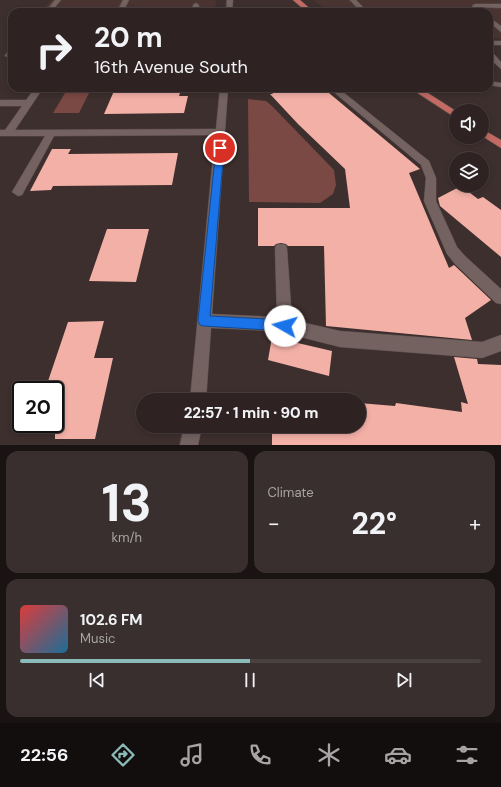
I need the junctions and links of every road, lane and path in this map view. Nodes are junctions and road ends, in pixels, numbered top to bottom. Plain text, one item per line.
1 (58, 0) edge
2 (296, 0) edge
3 (353, 0) edge
4 (468, 0) edge
5 (196, 5) dead end
6 (475, 6) joint
7 (501, 6) edge
8 (51, 8) edge
9 (196, 8) edge
10 (306, 8) edge
11 (361, 8) edge
12 (493, 23) edge
13 (501, 30) edge
14 (493, 58) edge
15 (501, 67) edge
16 (36, 92) edge
17 (224, 92) edge
18 (338, 92) edge
19 (420, 92) edge
20 (0, 103) edge
21 (29, 103) junction
22 (449, 110) edge
23 (221, 132) junction
24 (4, 133) edge
25 (51, 133) junction
26 (489, 137) edge
27 (501, 145) edge
28 (18, 192) dead end
29 (281, 249) dead end
30 (501, 298) edge
31 (204, 321) junction
32 (285, 326) junction
33 (501, 343) edge
34 (198, 393) edge
35 (192, 433) edge
36 (198, 433) edge
37 (190, 445) edge
38 (197, 445) edge

1 - 8 street
2 - 10 main road
3 - 11 street
4 - 6 street
5 - 9 street
6 - 7 street
12 - 13 street
14 - 15 street
16 - 21 street
17 - 23 street
18 - 30 street
19 - 22 main road
20 - 21 street
21 - 24 street
23 - 25 street
23 - 31 street
24 - 25 street
25 - 28 street
26 - 27 main road
29 - 32 street
31 - 32 street
31 - 34 street
32 - 33 street
35 - 37 street
36 - 38 street

